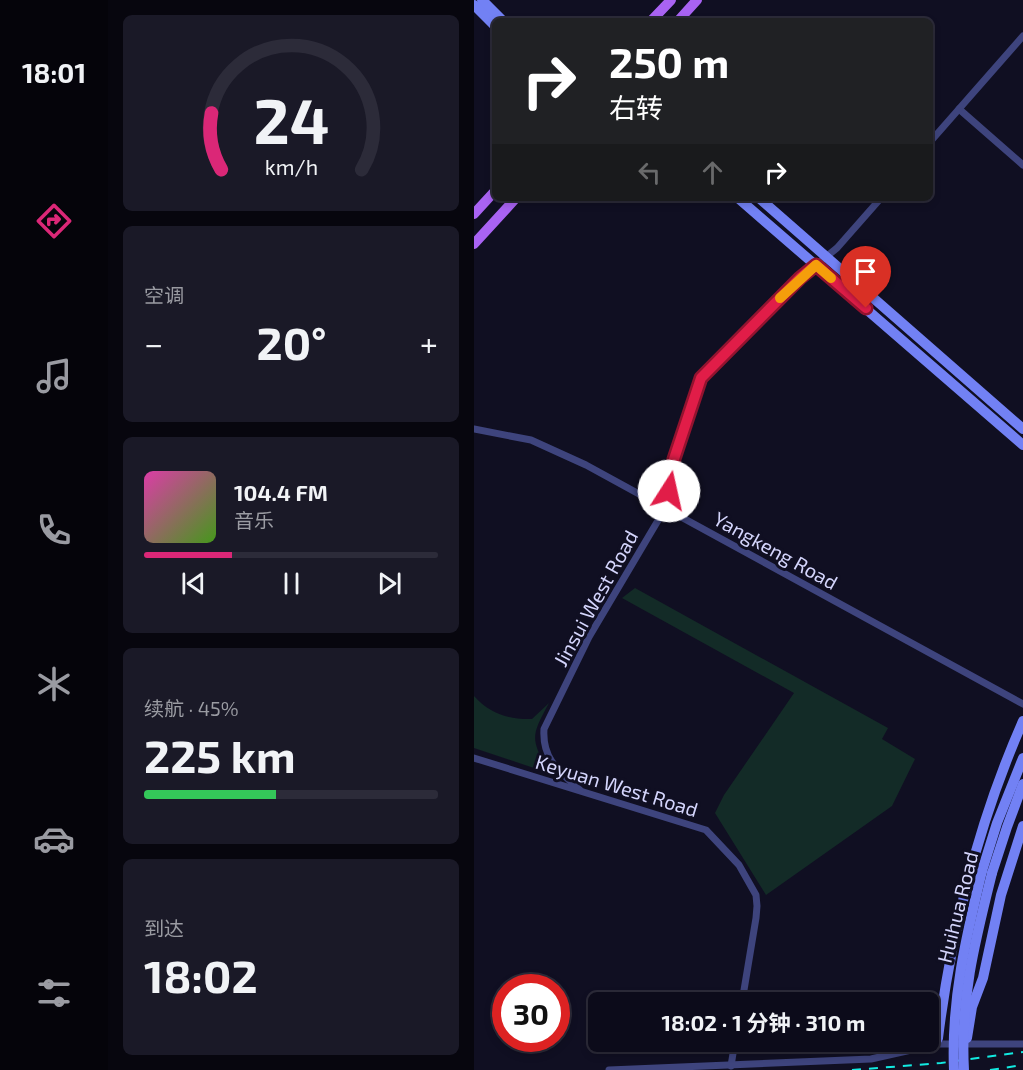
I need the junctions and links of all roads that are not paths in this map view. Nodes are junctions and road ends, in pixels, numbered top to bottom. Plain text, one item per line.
1 (482, 0) edge
2 (671, 0) edge
3 (698, 0) edge
4 (474, 5) edge
5 (500, 18) edge
6 (654, 18) edge
7 (681, 18) edge
8 (492, 23) edge
9 (1023, 36) edge
10 (959, 109) junction
11 (933, 139) edge
12 (1023, 165) edge
13 (492, 194) edge
14 (513, 201) edge
15 (741, 201) edge
16 (762, 201) edge
17 (878, 201) edge
18 (474, 214) edge
19 (474, 244) edge
20 (826, 256) junction
21 (816, 265) junction
22 (474, 429) edge
23 (1023, 429) edge
24 (1023, 445) edge
25 (666, 507) junction
26 (1023, 704) edge
27 (1023, 721) edge
28 (474, 758) edge
29 (1023, 758) edge
30 (1023, 784) edge
31 (580, 790) junction
32 (1023, 826) edge
33 (987, 872) junction
34 (744, 992) edge
35 (939, 1031) edge
36 (966, 1044) junction
37 (1023, 1044) edge
38 (939, 1045) edge
39 (733, 1052) edge
40 (907, 1052) edge
41 (731, 1065) junction
42 (609, 1070) edge
43 (954, 1070) edge
44 (964, 1070) edge

1 - 5 street
2 - 6 main road
3 - 7 main road
4 - 8 street
9 - 10 street
10 - 11 street
10 - 12 street
13 - 18 main road
14 - 19 main road
15 - 21 street
16 - 20 street
17 - 20 street, Jinsui West Road
20 - 21 street, Jinsui West Road
20 - 23 street
21 - 24 street
21 - 25 street, Jinsui West Road
22 - 25 street, Yangkeng Road
25 - 26 street, Yangkeng Road
25 - 31 street, Jinsui West Road
27 - 35 street
28 - 31 street, Keyuan West Road
29 - 33 street, Huihua Road
30 - 33 street, Huihua Road
31 - 34 street, Keyuan West Road
32 - 36 street
33 - 43 street, Huihua Road, bridge
33 - 44 street, Huihua Road, bridge
36 - 37 street
36 - 38 street
39 - 41 street
40 - 41 street
41 - 42 street

